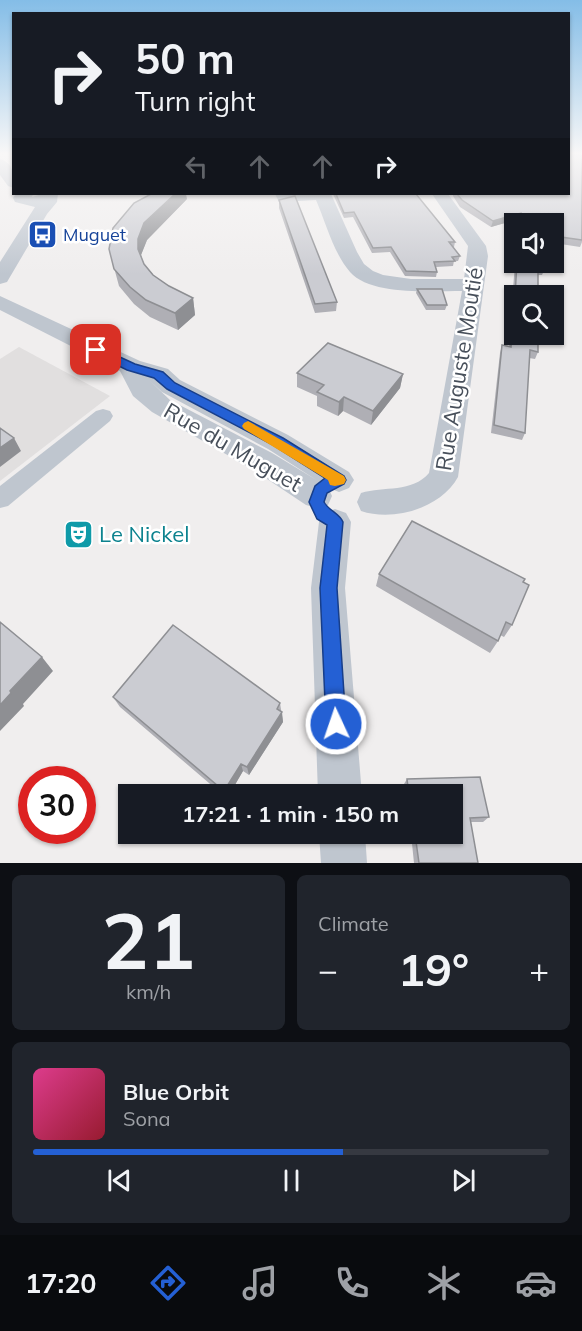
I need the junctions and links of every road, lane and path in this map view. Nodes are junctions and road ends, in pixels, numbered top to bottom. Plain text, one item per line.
1 (50, 195) edge
2 (284, 195) edge
3 (313, 195) edge
4 (322, 195) edge
5 (441, 195) edge
6 (26, 196) edge
7 (3, 269) edge
8 (473, 285) junction
9 (0, 302) edge
10 (103, 416) dead end
11 (0, 499) edge
12 (330, 499) junction
13 (372, 502) junction
14 (339, 784) edge
15 (343, 844) edge
16 (344, 863) edge

1 - 6 street
2 - 3 street
4 - 8 street
5 - 8 street, Rue Auguste Moutié
6 - 7 street
8 - 13 street, Rue Auguste Moutié
9 - 12 street, Rue du Muguet
10 - 11 street
12 - 13 street
12 - 13 street
12 - 14 street
15 - 16 street

